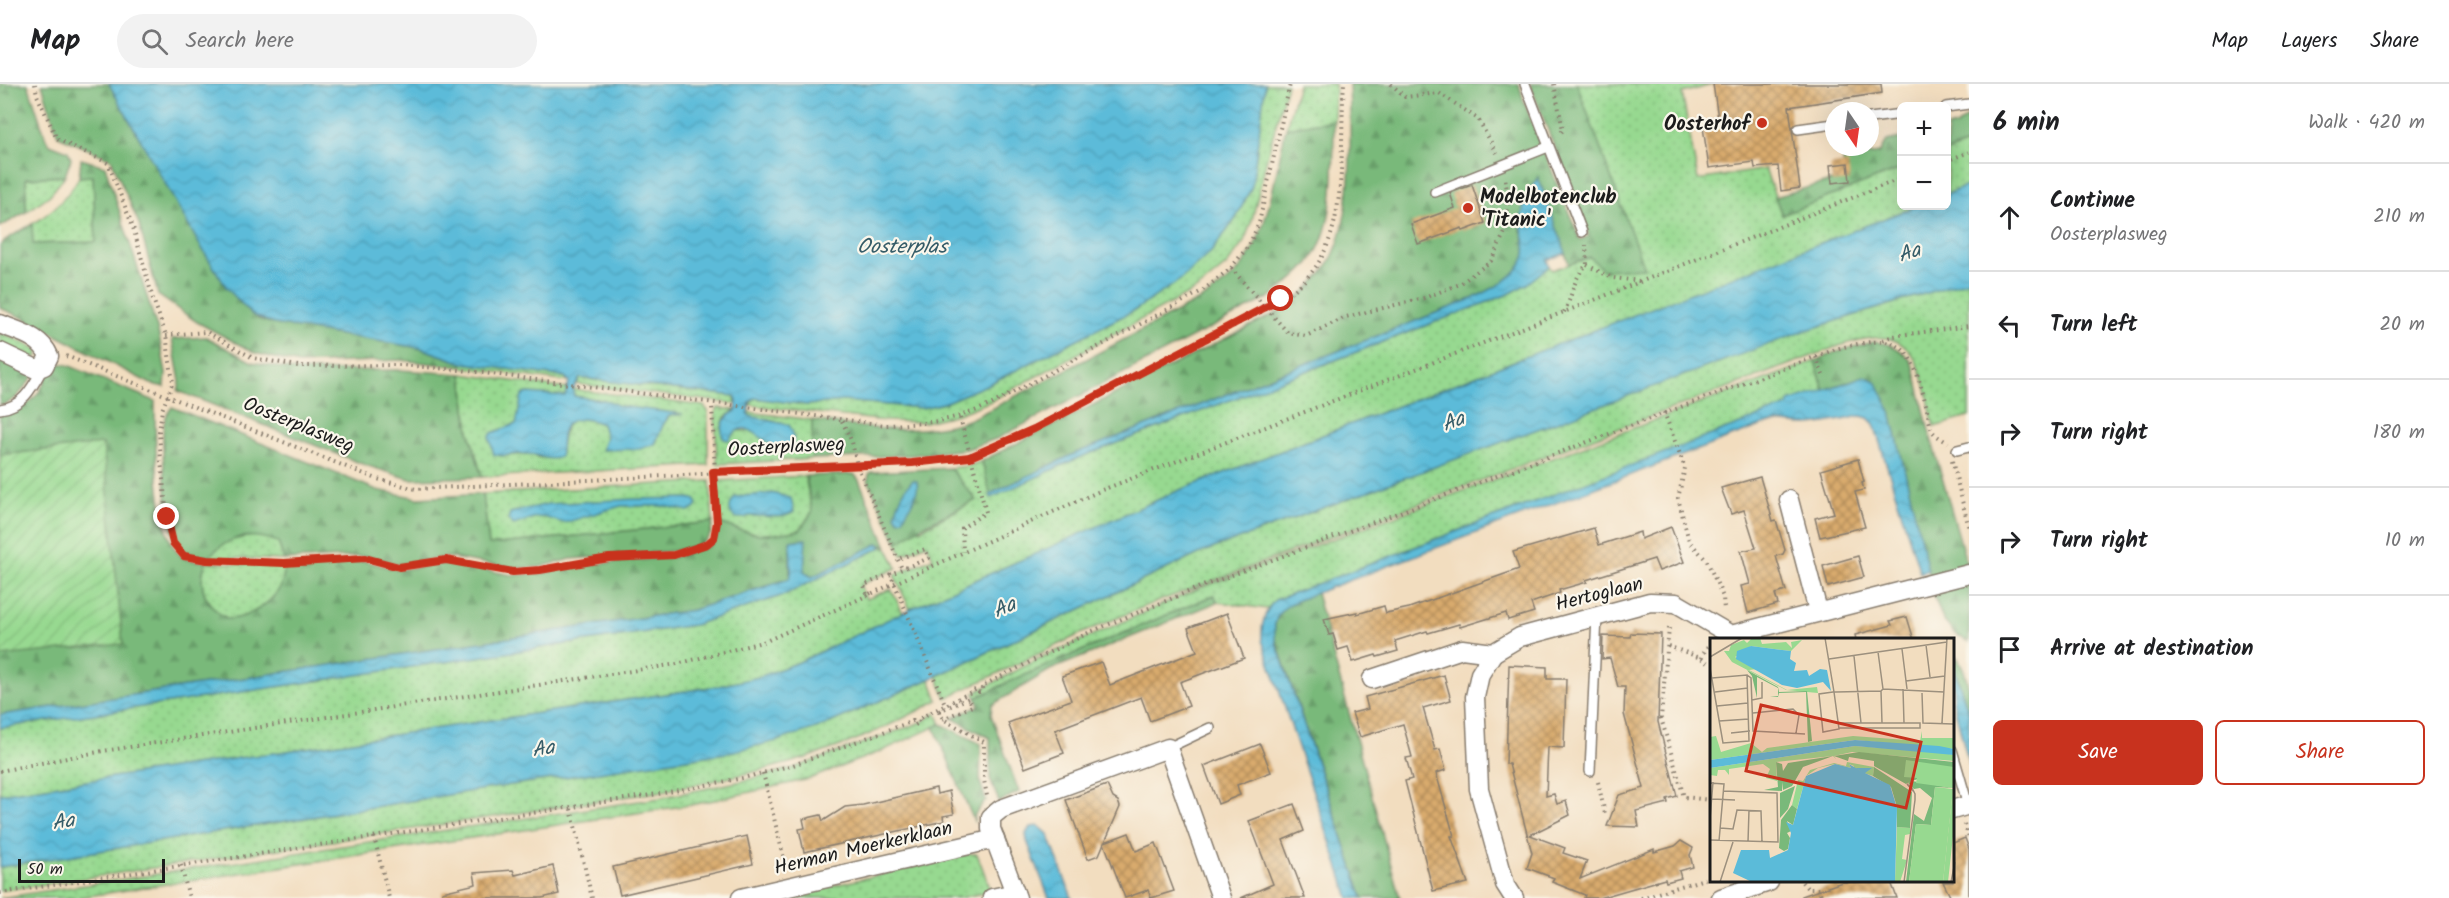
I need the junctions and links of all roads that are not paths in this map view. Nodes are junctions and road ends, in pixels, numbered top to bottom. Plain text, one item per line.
1 (1525, 84) edge
2 (1969, 104) edge
3 (1951, 106) edge
4 (1897, 115) edge
5 (1879, 117) edge
6 (1825, 125) edge
7 (1798, 129) dead end
8 (1548, 147) junction
9 (1434, 192) dead end
10 (1582, 231) road end
11 (0, 324) edge
12 (0, 352) edge
13 (44, 366) junction
14 (0, 409) edge
15 (1969, 447) edge
16 (1957, 450) road end
17 (1789, 500) dead end
18 (1969, 574) edge
19 (1818, 612) junction
20 (1597, 615) junction
21 (1493, 653) junction
22 (1372, 679) dead end
23 (1210, 728) dead end
24 (1168, 748) junction
25 (1954, 753) edge
26 (1590, 771) road end
27 (1969, 805) edge
28 (1954, 810) edge
29 (995, 839) junction
30 (1766, 883) edge
31 (1016, 895) edge
32 (741, 898) edge
33 (992, 898) edge
34 (1221, 898) edge
35 (1515, 898) edge
36 (1721, 898) edge

1 - 8 lane
2 - 3 lane
4 - 5 lane
6 - 7 lane
8 - 9 lane
8 - 10 lane
11 - 13 street
12 - 13 street
13 - 14 lane
15 - 16 lane
17 - 19 street
18 - 19 street, Hertoglaan
19 - 20 street, Hertoglaan
20 - 21 street, Hertoglaan
20 - 26 lane
21 - 22 street
21 - 35 street
23 - 24 lane
24 - 29 street
24 - 34 street
25 - 27 lane
27 - 28 street
29 - 31 street
29 - 32 street, Herman Moerkerklaan
30 - 36 street
31 - 33 street

